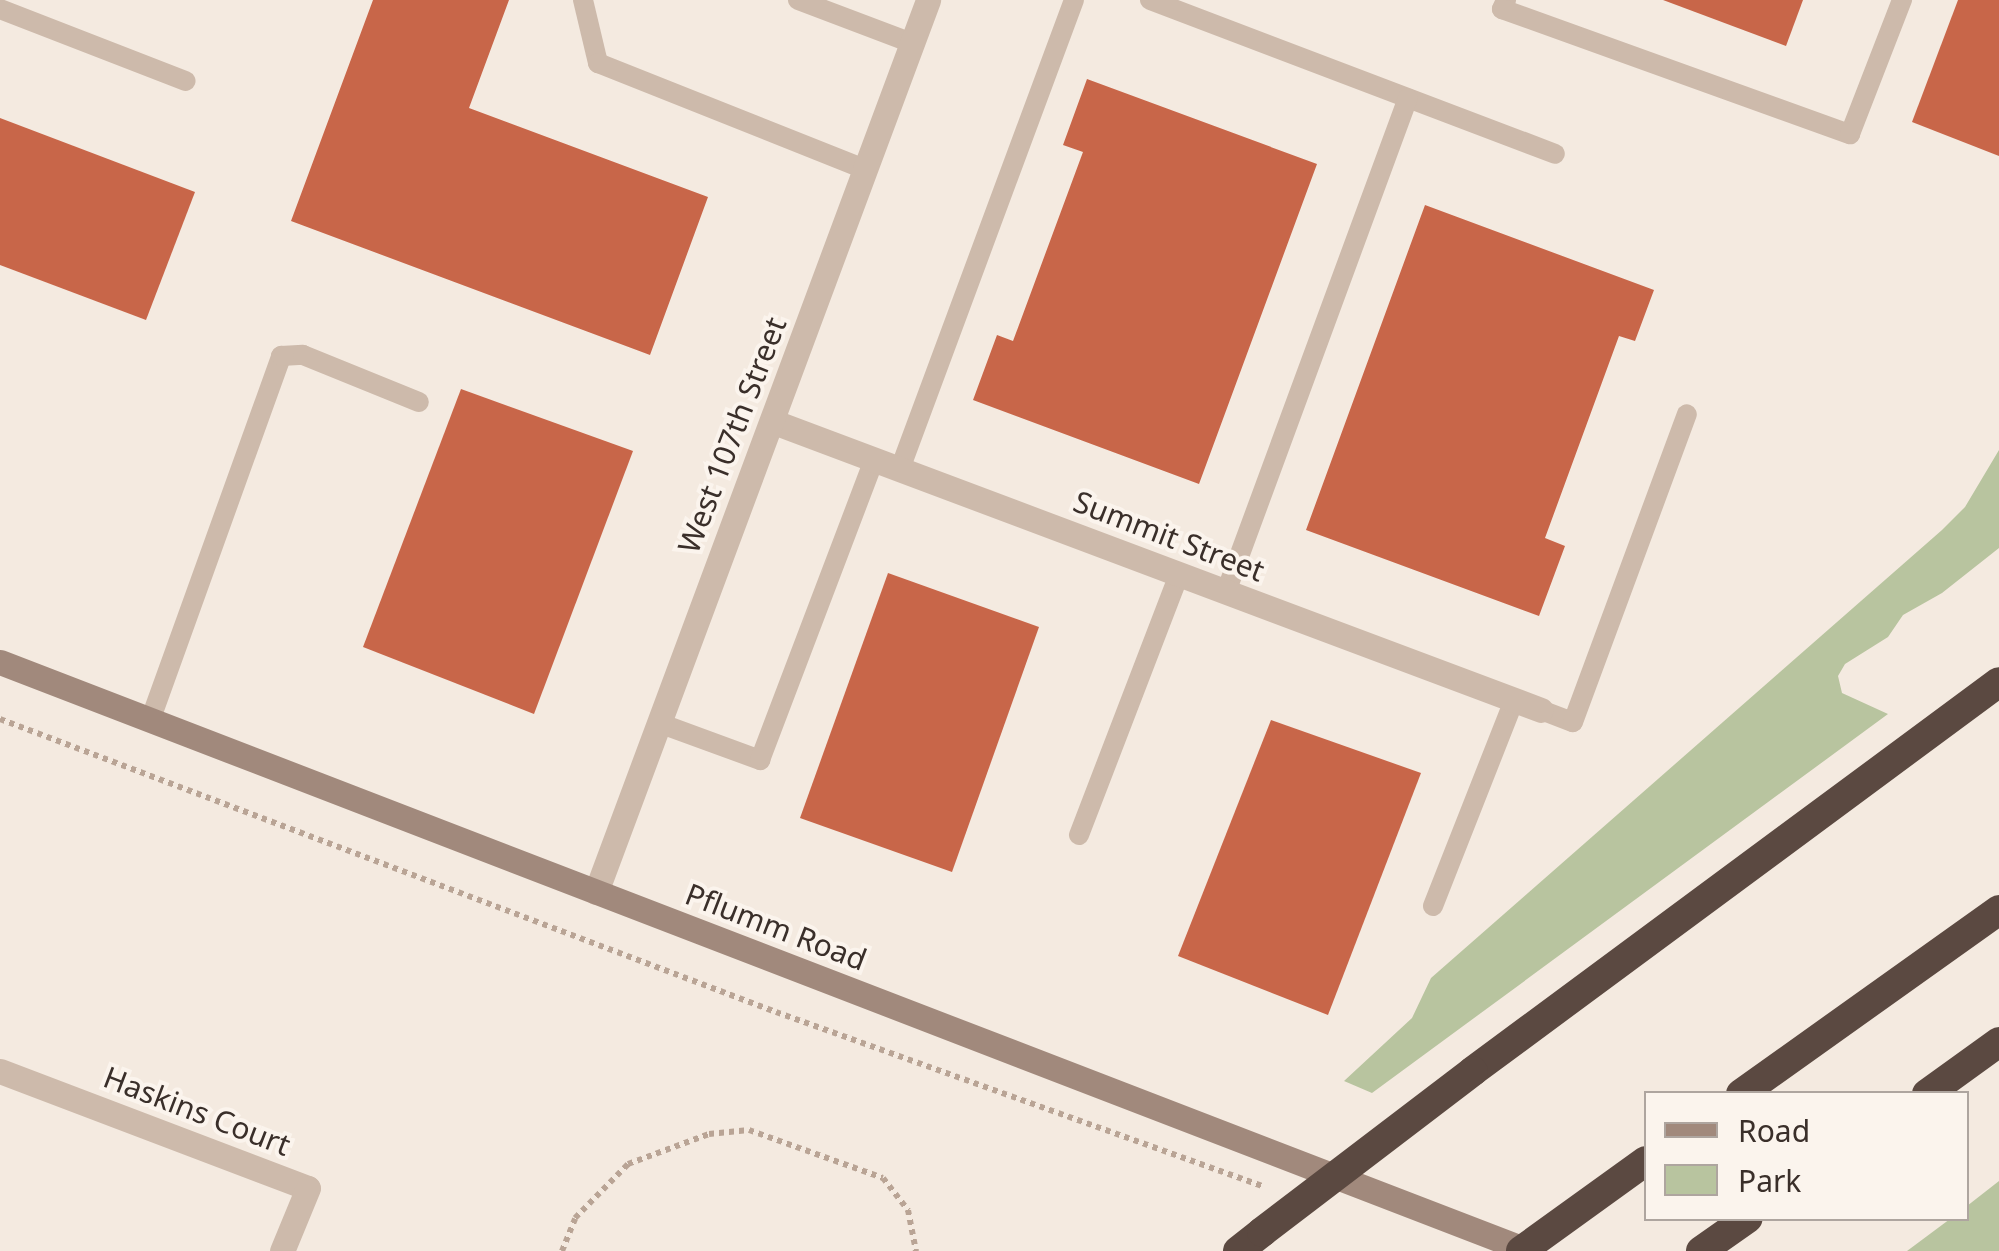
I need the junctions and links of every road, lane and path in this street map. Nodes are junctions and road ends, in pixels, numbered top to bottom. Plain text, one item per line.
1 (583, 0) edge
2 (798, 0) edge
3 (928, 0) edge
4 (1074, 0) edge
5 (1150, 0) edge
6 (1506, 0) edge
7 (1902, 0) edge
8 (0, 10) edge
9 (912, 42) junction
10 (186, 81) dead end
11 (1408, 98) junction
12 (1555, 154) dead end
13 (865, 169) junction
14 (419, 402) dead end
15 (1687, 414) dead end
16 (774, 422) junction
17 (874, 460) junction
18 (900, 469) junction
19 (1180, 574) junction
20 (1226, 592) junction
21 (0, 662) edge
22 (1999, 682) edge
23 (1514, 700) junction
24 (1541, 710) joint
25 (150, 718) junction
26 (0, 719) edge
27 (659, 723) junction
28 (1079, 836) dead end
29 (596, 892) junction
30 (1432, 906) dead end
31 (1999, 910) edge
32 (1999, 1042) edge
33 (0, 1071) edge
34 (1745, 1091) edge
35 (1930, 1091) edge
36 (1644, 1162) edge
37 (1280, 1193) dead end
38 (1744, 1221) edge
39 (282, 1251) edge
40 (562, 1251) edge
41 (916, 1251) edge
42 (1238, 1251) edge
43 (1525, 1251) edge
44 (1701, 1251) edge

1 - 13 lane
2 - 9 lane
3 - 9 street, West 107th Street
4 - 18 lane
5 - 11 lane
6 - 7 lane
8 - 10 lane
9 - 13 street, West 107th Street
11 - 12 lane
11 - 20 lane
13 - 16 street, West 107th Street
14 - 25 lane
15 - 24 lane
16 - 17 street, Summit Street
16 - 27 street, West 107th Street
17 - 18 street, Summit Street
17 - 27 lane
18 - 19 street, Summit Street
19 - 20 street, Summit Street
19 - 28 lane
20 - 23 street, Summit Street
21 - 25 main road, Pflumm Road
22 - 42 highway, bridge
23 - 24 street, Summit Street
23 - 30 lane
25 - 29 main road, Pflumm Road
26 - 37 path
27 - 29 street, West 107th Street
29 - 43 main road, Pflumm Road
31 - 34 highway
32 - 35 highway
33 - 39 street, Haskins Court
36 - 43 highway, bridge
38 - 44 highway
40 - 41 path

